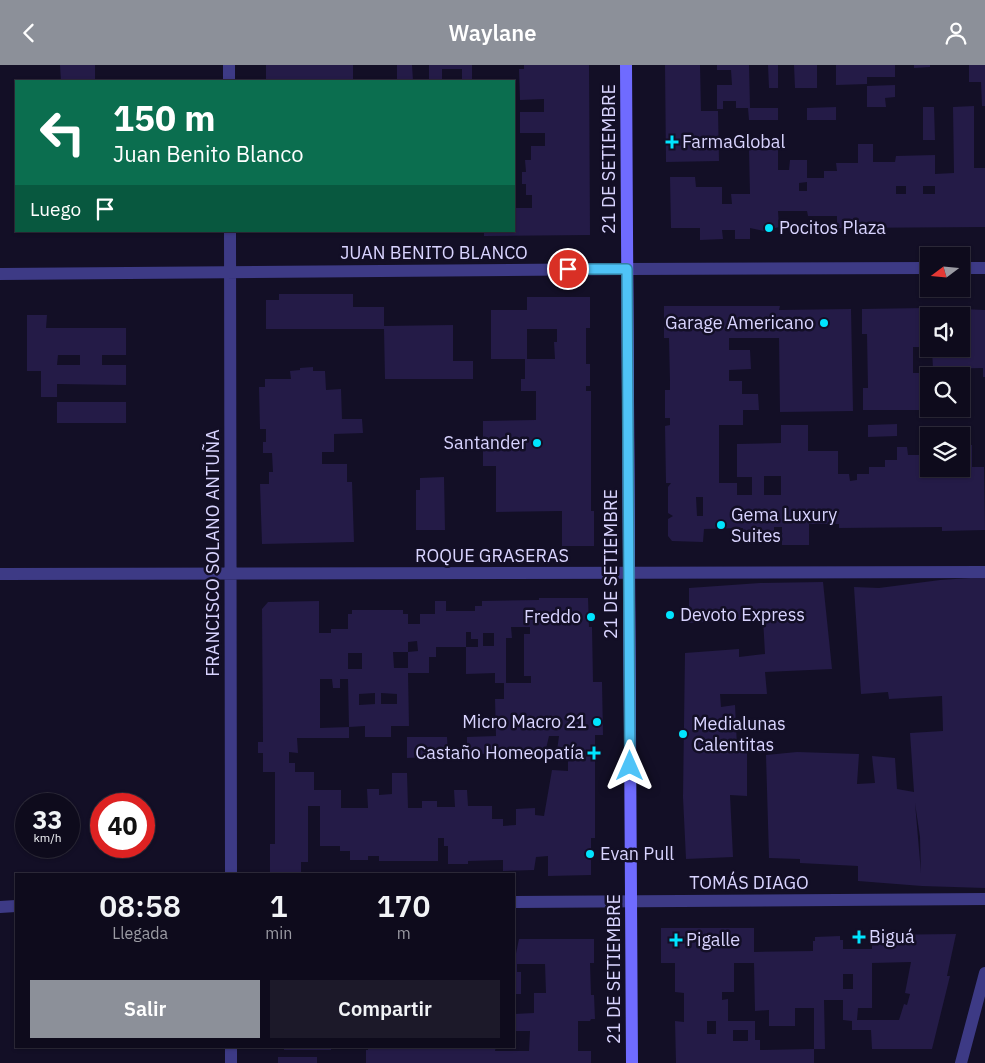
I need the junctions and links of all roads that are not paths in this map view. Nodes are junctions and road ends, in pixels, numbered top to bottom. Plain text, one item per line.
1 (229, 65) edge
2 (626, 65) edge
3 (229, 80) edge
4 (230, 232) edge
5 (920, 268) edge
6 (970, 268) edge
7 (985, 268) edge
8 (627, 269) junction
9 (230, 272) junction
10 (0, 274) edge
11 (985, 572) edge
12 (0, 574) edge
13 (231, 574) junction
14 (629, 574) junction
15 (231, 873) edge
16 (985, 899) edge
17 (631, 901) junction
18 (515, 902) edge
19 (15, 906) edge
20 (0, 907) edge
21 (985, 973) edge
22 (231, 1048) edge
23 (232, 1063) edge
24 (632, 1063) edge
25 (961, 1063) edge

1 - 3 street
2 - 8 street, 21 DE SETIEMBRE
4 - 9 street, FRANCISCO SOLANO ANTUÑA
5 - 8 street, JUAN BENITO BLANCO
6 - 7 street
8 - 9 street, JUAN BENITO BLANCO
8 - 14 street, 21 DE SETIEMBRE
9 - 10 street, JUAN BENITO BLANCO
9 - 13 street, FRANCISCO SOLANO ANTUÑA
11 - 14 street, ROQUE GRASERAS
12 - 13 street, ROQUE GRASERAS
13 - 14 street, ROQUE GRASERAS
13 - 15 street, FRANCISCO SOLANO ANTUÑA
14 - 17 street, 21 DE SETIEMBRE
16 - 17 street, TOMÁS DIAGO
17 - 18 street, TOMÁS DIAGO
17 - 24 street, 21 DE SETIEMBRE
19 - 20 street
21 - 25 street
22 - 23 street

